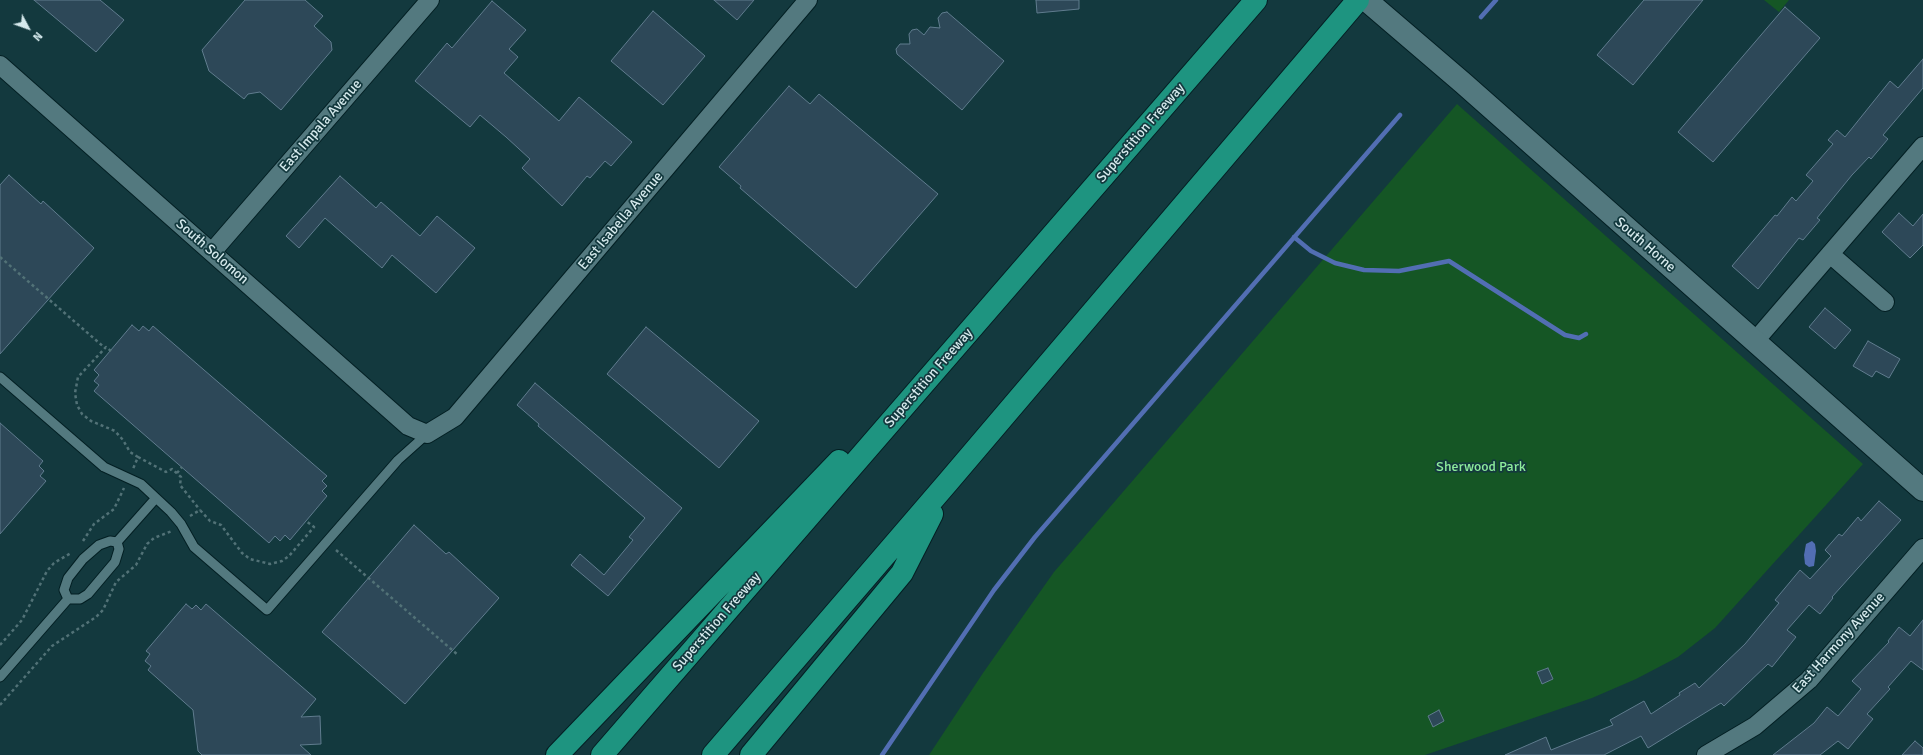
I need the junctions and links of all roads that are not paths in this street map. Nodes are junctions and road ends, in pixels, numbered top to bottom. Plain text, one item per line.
1 (430, 0) edge
2 (808, 0) edge
3 (1256, 0) edge
4 (1358, 0) edge
5 (1366, 0) edge
6 (2, 72) edge
7 (1923, 146) edge
8 (212, 252) junction
9 (1037, 253) junction
10 (1830, 254) junction
11 (1885, 302) dead end
12 (1755, 341) junction
13 (0, 376) edge
14 (427, 434) junction
15 (948, 482) junction
16 (1923, 490) edge
17 (156, 498) junction
18 (117, 542) junction
19 (1923, 548) edge
20 (68, 599) junction
21 (0, 678) edge
22 (558, 755) edge
23 (602, 755) edge
24 (713, 755) edge
25 (751, 755) edge
26 (1706, 755) edge

1 - 8 street, East Impala Avenue
2 - 14 street, East Isabella Avenue
3 - 9 highway, Superstition Freeway
4 - 15 highway
5 - 12 street, South Horne
6 - 8 street, South Solomon
7 - 10 street
8 - 14 street, South Solomon
9 - 22 highway
9 - 23 highway, Superstition Freeway
10 - 11 street
10 - 12 street
12 - 16 street, South Horne
13 - 17 lane
14 - 17 lane
15 - 24 highway
15 - 25 highway
17 - 18 lane
18 - 20 lane
18 - 20 lane
19 - 26 street, East Harmony Avenue
20 - 21 lane

